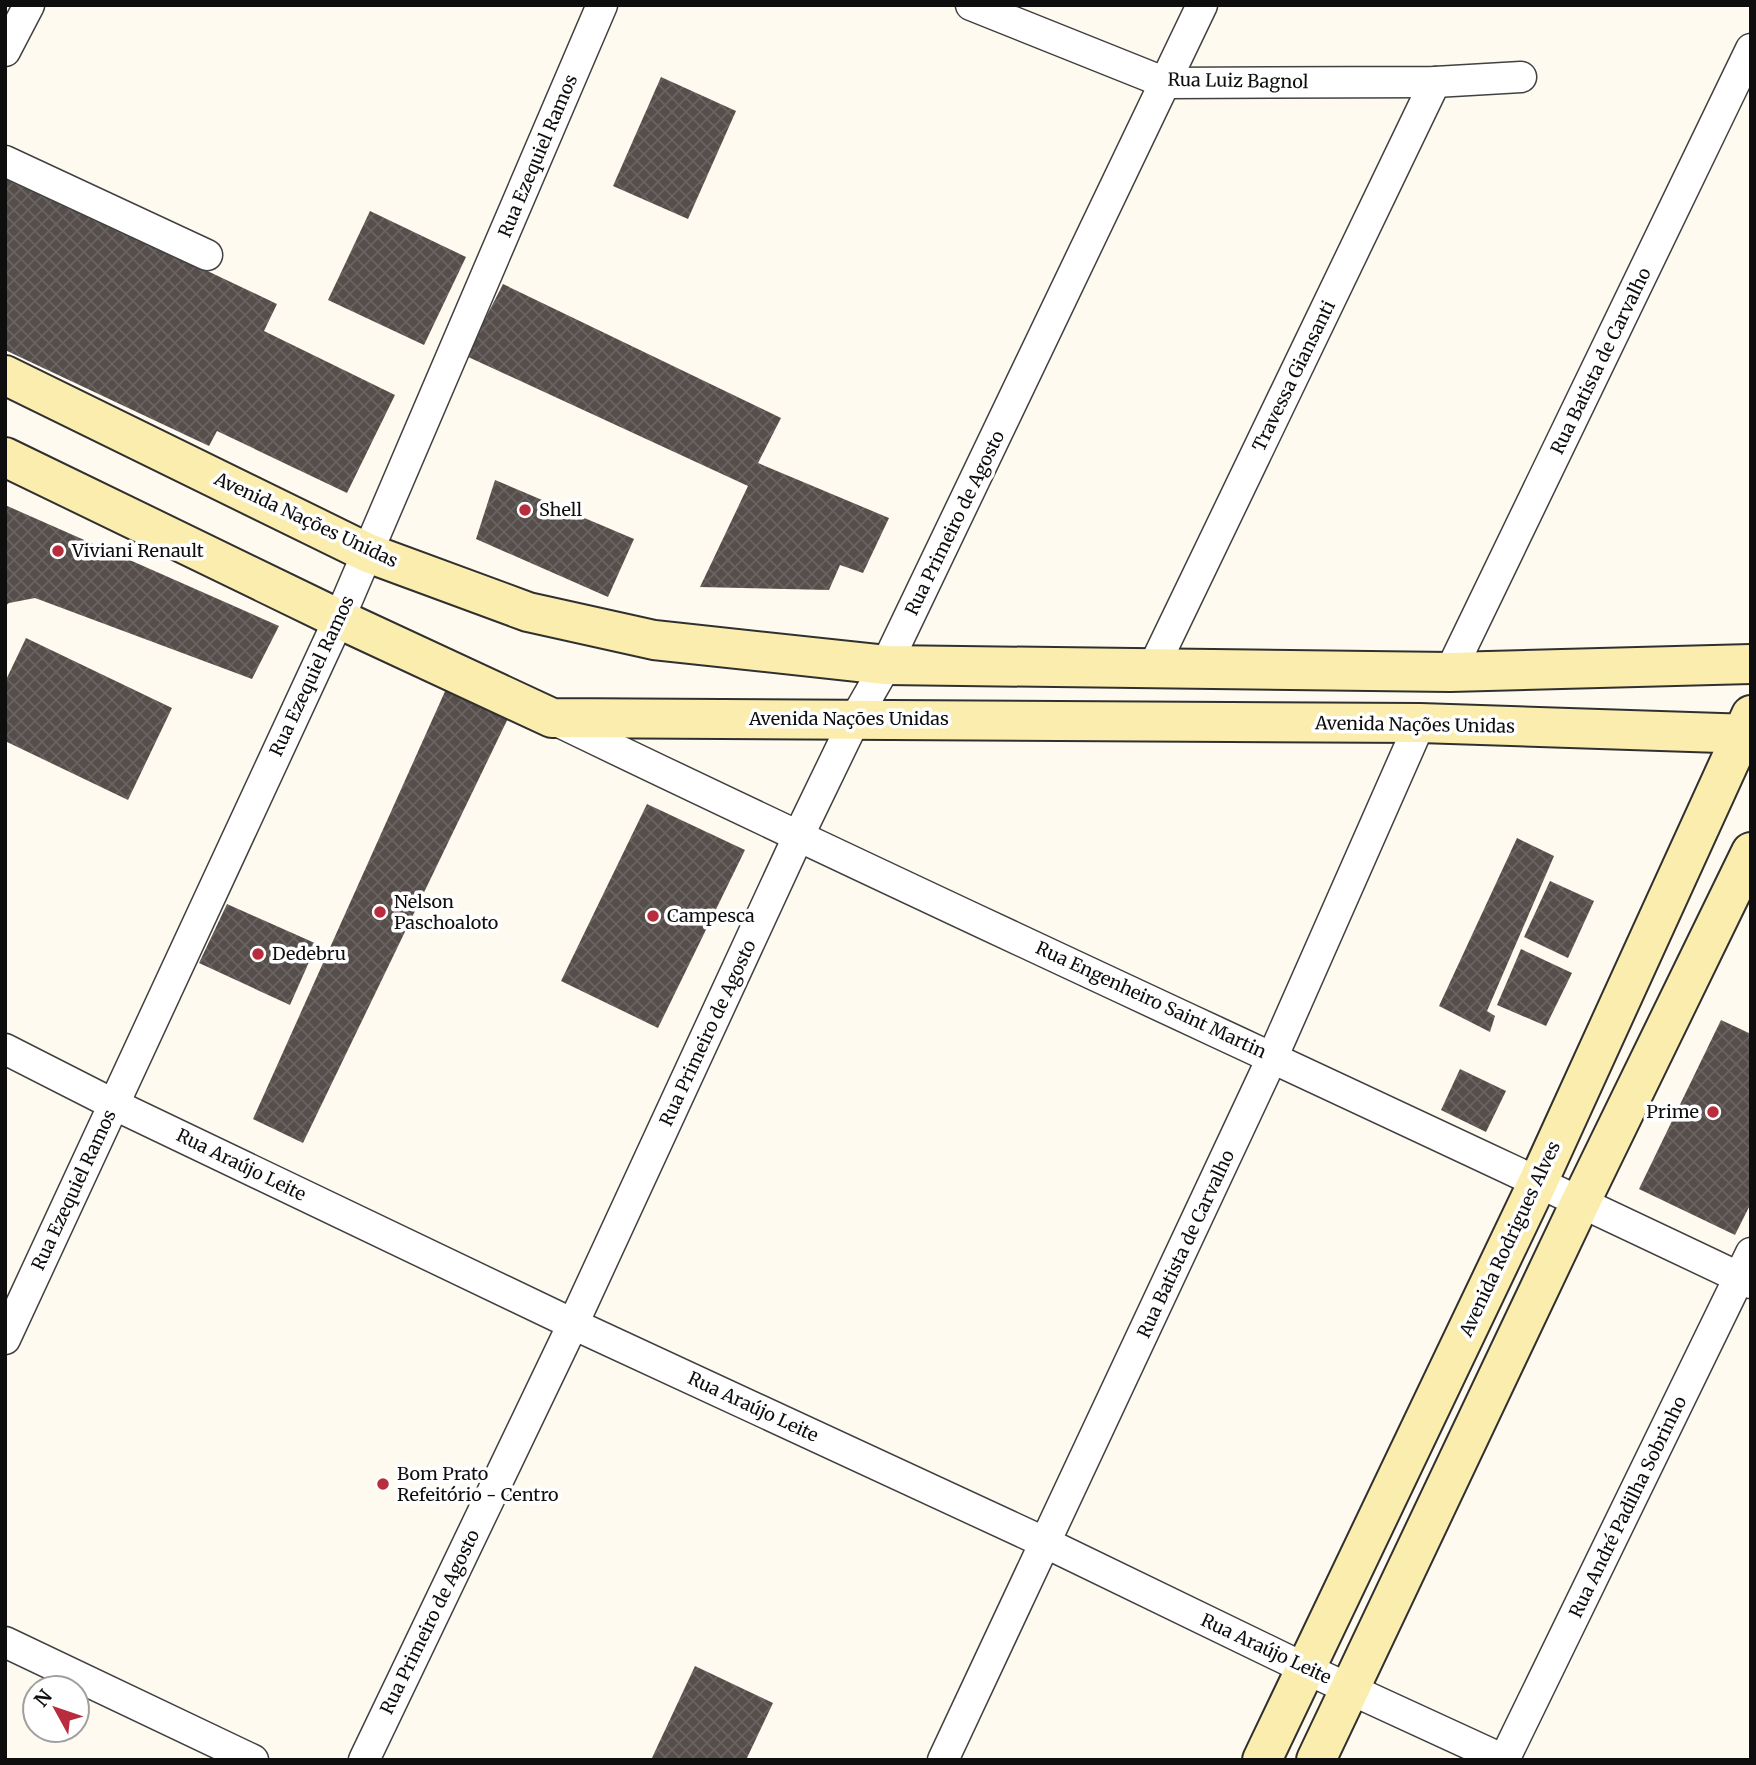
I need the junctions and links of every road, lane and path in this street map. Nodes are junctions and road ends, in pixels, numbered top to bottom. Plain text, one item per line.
1 (29, 5) edge
2 (602, 5) edge
3 (971, 5) edge
4 (1202, 5) edge
5 (1751, 49) edge
6 (5, 51) edge
7 (1521, 77) dead end
8 (1435, 82) junction
9 (1166, 83) junction
10 (5, 161) edge
11 (207, 255) dead end
12 (5, 375) edge
13 (5, 457) edge
14 (368, 553) junction
15 (339, 619) junction
16 (1751, 664) edge
17 (886, 665) junction
18 (1152, 670) junction
19 (1450, 672) junction
20 (552, 718) junction
21 (855, 719) junction
22 (1420, 723) junction
23 (1747, 728) edge
24 (798, 837) junction
25 (1751, 852) edge
26 (5, 1049) edge
27 (1273, 1056) junction
28 (113, 1104) junction
29 (1538, 1182) junction
30 (1581, 1201) junction
31 (1747, 1271) edge
32 (573, 1324) junction
33 (5, 1339) edge
34 (1046, 1543) junction
35 (5, 1642) edge
36 (1304, 1668) junction
37 (1349, 1688) junction
38 (253, 1760) edge
39 (364, 1760) edge
40 (943, 1760) edge
41 (1262, 1760) edge
42 (1316, 1760) edge
43 (1504, 1760) edge

1 - 6 street
2 - 14 street, Rua Ezequiel Ramos
3 - 9 street, Rua Luiz Bagnol
4 - 9 street, Rua Primeiro de Agosto
5 - 19 street, Rua Batista de Carvalho
7 - 8 street, Rua Luiz Bagnol
8 - 9 street, Rua Luiz Bagnol
8 - 18 street, Travessa Giansanti
9 - 17 street, Rua Primeiro de Agosto
10 - 11 street
12 - 14 main road, Avenida Nações Unidas
13 - 15 main road, Avenida Nações Unidas
14 - 15 street, Rua Ezequiel Ramos
14 - 17 main road, Avenida Nações Unidas
15 - 20 main road, Avenida Nações Unidas
15 - 28 street, Rua Ezequiel Ramos
16 - 19 main road, Avenida Nações Unidas
17 - 18 main road, Avenida Nações Unidas
17 - 21 street, Rua Primeiro de Agosto
18 - 19 main road, Avenida Nações Unidas
20 - 21 main road, Avenida Nações Unidas
20 - 24 street, Rua Engenheiro Saint Martin
21 - 22 main road, Avenida Nações Unidas
21 - 24 street, Rua Primeiro de Agosto
22 - 23 main road, Avenida Nações Unidas
22 - 27 street, Rua Batista de Carvalho
23 - 29 main road, Avenida Rodrigues Alves
24 - 27 street, Rua Engenheiro Saint Martin
24 - 32 street, Rua Primeiro de Agosto
25 - 30 main road
26 - 28 street, Rua Araújo Leite
27 - 29 street, Rua Engenheiro Saint Martin
27 - 34 street, Rua Batista de Carvalho
28 - 32 street, Rua Araújo Leite
28 - 33 street, Rua Ezequiel Ramos
29 - 30 street, Rua Engenheiro Saint Martin
29 - 36 main road, Avenida Rodrigues Alves
30 - 31 street, Rua Engenheiro Saint Martin
30 - 37 main road
31 - 43 street, Rua André Padilha Sobrinho
32 - 34 street, Rua Araújo Leite
32 - 39 street, Rua Primeiro de Agosto
34 - 36 street, Rua Araújo Leite
34 - 40 street, Rua Batista de Carvalho
35 - 38 street
36 - 37 street, Rua Araújo Leite
36 - 41 main road, Avenida Rodrigues Alves
37 - 42 main road
37 - 43 street, Rua Araújo Leite

